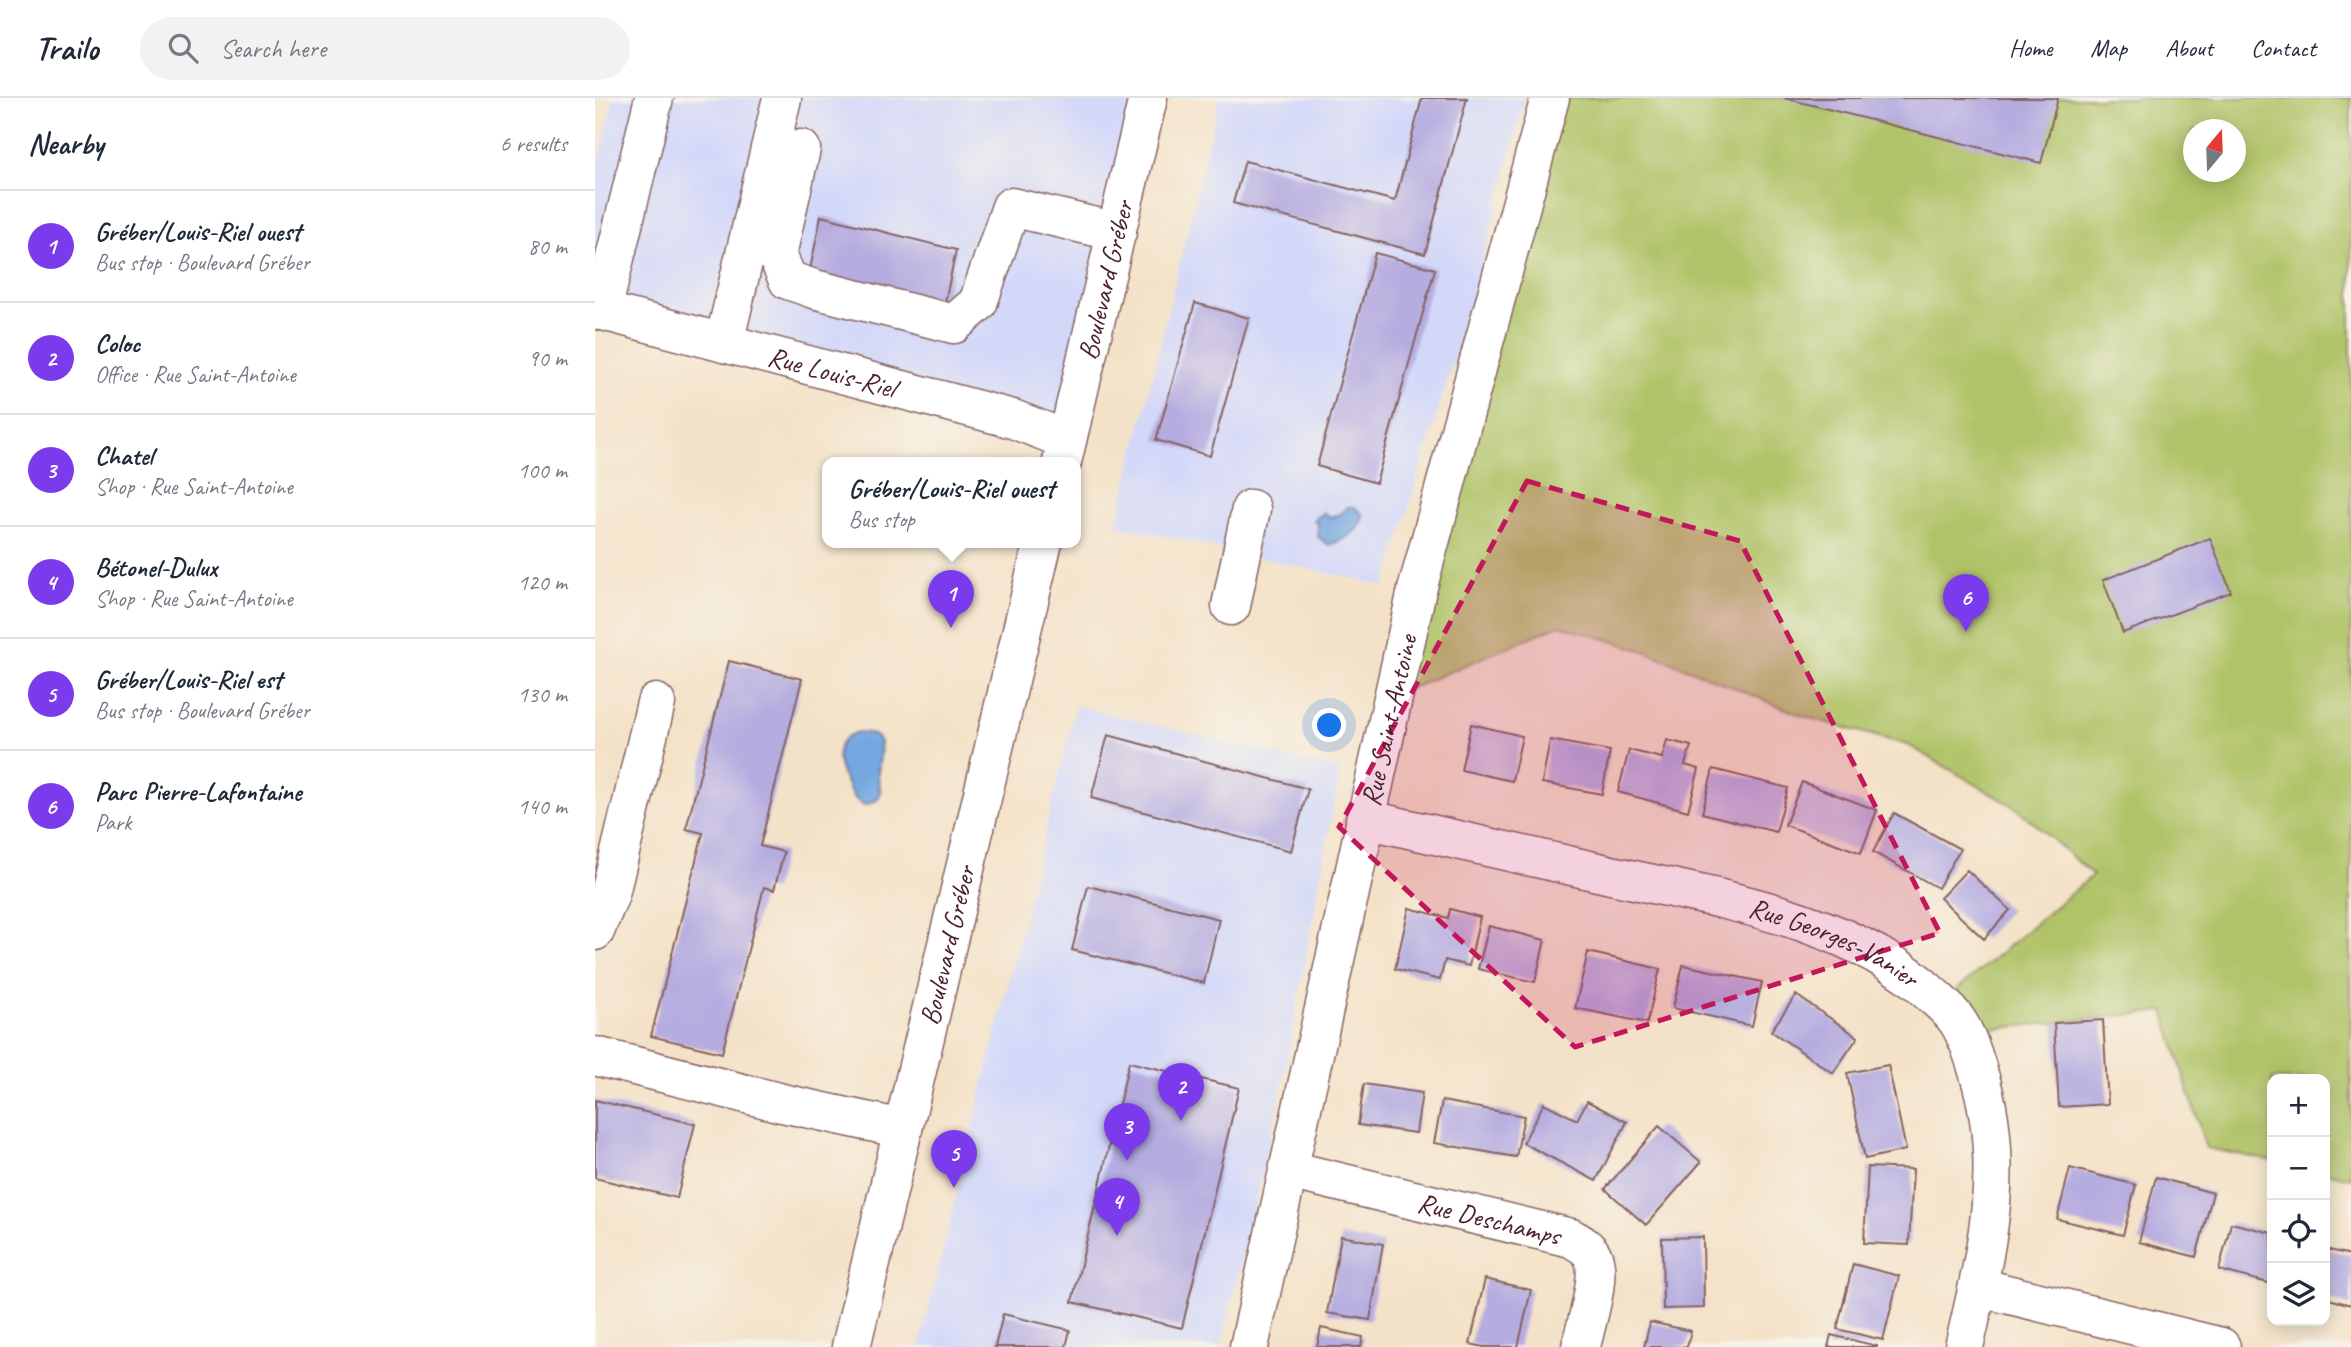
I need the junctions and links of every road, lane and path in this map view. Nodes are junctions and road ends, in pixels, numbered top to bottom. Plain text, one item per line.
1 (655, 98) edge
2 (782, 98) edge
3 (1148, 98) edge
4 (1550, 98) edge
5 (801, 149) dead end
6 (1117, 232) junction
7 (599, 310) edge
8 (724, 343) junction
9 (1064, 451) edge
10 (1251, 509) dead end
11 (1042, 548) edge
12 (1231, 606) dead end
13 (656, 703) dead end
14 (1366, 819) junction
15 (595, 931) edge
16 (595, 1056) edge
17 (903, 1129) junction
18 (1289, 1170) junction
19 (1978, 1287) junction
20 (851, 1347) edge
21 (1249, 1347) edge
22 (1581, 1347) edge
23 (1963, 1347) edge
24 (2221, 1347) edge

1 - 7 street
2 - 8 street
3 - 6 street, Boulevard Gréber
4 - 14 street, Rue Saint-Antoine
5 - 6 street
6 - 9 street, Boulevard Gréber
7 - 8 street, Rue Louis-Riel
8 - 9 street, Rue Louis-Riel
10 - 12 street
11 - 17 street, Boulevard Gréber
13 - 15 street
14 - 18 street, Rue Saint-Antoine
14 - 19 street, Rue Georges-Vanier
16 - 17 street
17 - 20 street, Boulevard Gréber
18 - 21 street, Rue Saint-Antoine
18 - 22 street, Rue Deschamps
19 - 23 street, Rue Georges-Vanier
19 - 24 street

